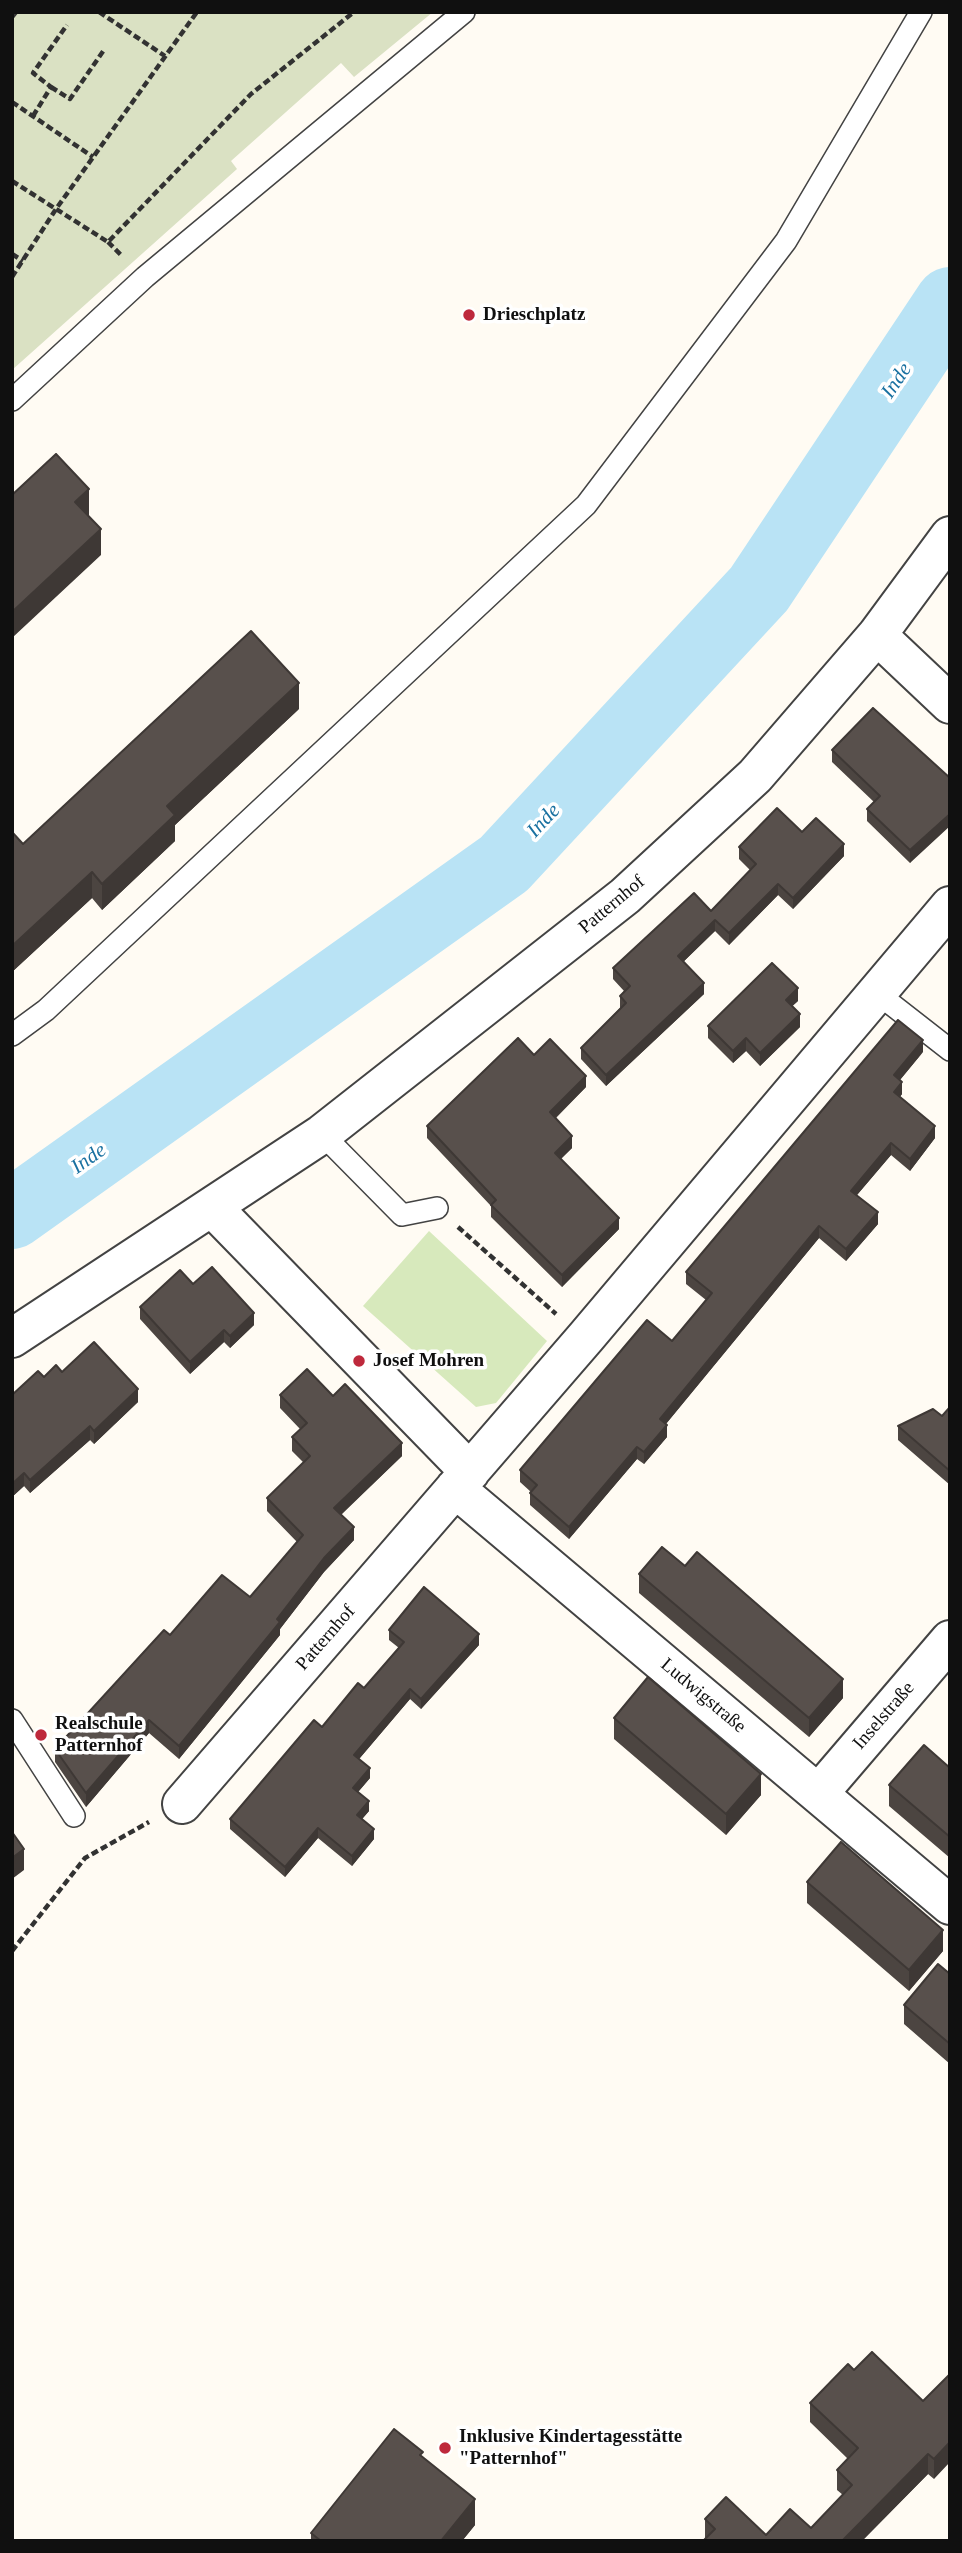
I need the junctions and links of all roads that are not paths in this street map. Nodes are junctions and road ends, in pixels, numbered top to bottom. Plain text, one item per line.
1 (464, 12) edge
2 (921, 12) edge
3 (12, 400) edge
4 (950, 536) edge
5 (877, 635) junction
6 (950, 704) edge
7 (950, 905) edge
8 (877, 993) junction
9 (12, 1035) edge
10 (950, 1051) edge
11 (322, 1134) junction
12 (213, 1208) junction
13 (437, 1208) road end
14 (12, 1338) edge
15 (463, 1480) junction
16 (950, 1640) edge
17 (12, 1720) edge
18 (818, 1793) junction
19 (182, 1804) road end
20 (74, 1816) dead end
21 (950, 1905) edge

1 - 3 lane
2 - 9 lane
4 - 5 street, Patternhof
5 - 6 street
5 - 11 street, Patternhof
7 - 8 street, Patternhof
8 - 10 lane
8 - 15 street, Patternhof
11 - 12 street, Patternhof
11 - 13 lane
12 - 14 street, Patternhof
12 - 15 street
15 - 18 street, Ludwigstraße
15 - 19 street, Patternhof
16 - 18 street, Inselstraße
17 - 20 lane
18 - 21 street, Ludwigstraße

